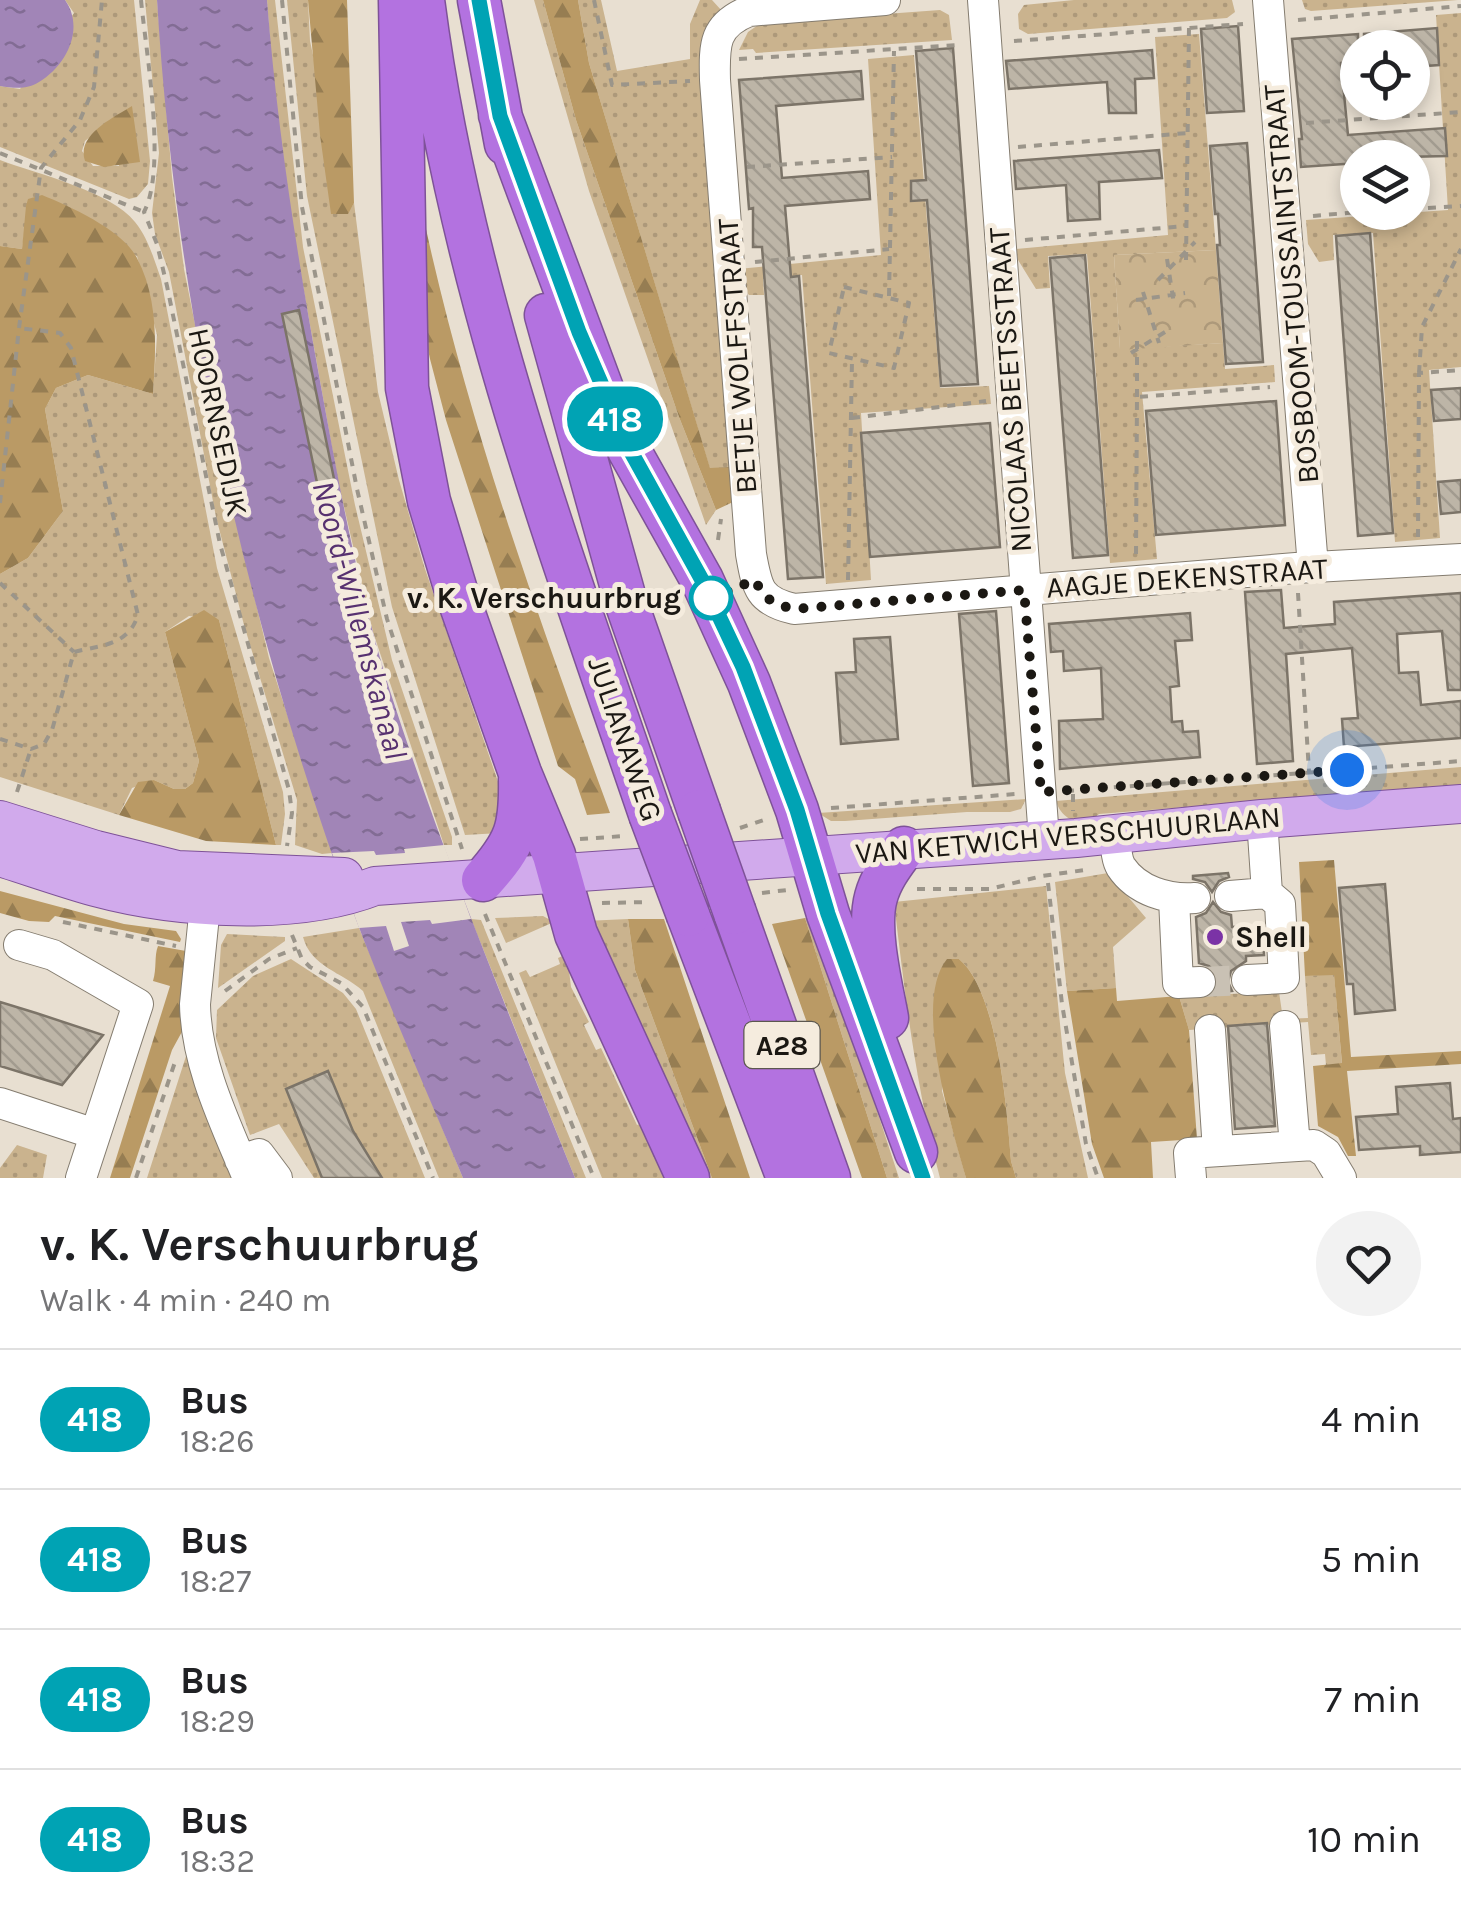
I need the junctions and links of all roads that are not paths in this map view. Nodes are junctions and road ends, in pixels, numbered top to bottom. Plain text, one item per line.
1 (400, 0) edge
2 (423, 0) edge
3 (479, 0) edge
4 (886, 0) edge
5 (983, 0) edge
6 (1269, 11) edge
7 (500, 116) junction
8 (1461, 559) edge
9 (1304, 568) junction
10 (1024, 590) junction
11 (794, 609) joint
12 (520, 773) junction
13 (1461, 804) edge
14 (8, 807) edge
15 (1262, 819) junction
16 (1115, 835) junction
17 (1044, 839) junction
18 (904, 848) junction
19 (810, 855) junction
20 (0, 857) edge
21 (561, 874) junction
22 (471, 879) junction
23 (207, 888) junction
24 (1267, 893) junction
25 (1230, 896) dead end
26 (18, 945) dead end
27 (1247, 980) tunnel mouth
28 (1200, 982) dead end
29 (1285, 1026) dead end
30 (1210, 1030) dead end
31 (0, 1103) edge
32 (95, 1134) junction
33 (1295, 1146) junction
34 (1218, 1151) junction
35 (920, 1165) edge
36 (244, 1169) edge
37 (81, 1178) edge
38 (277, 1178) edge
39 (688, 1178) edge
40 (788, 1178) edge
41 (829, 1178) edge
42 (1191, 1178) edge
43 (1341, 1178) edge

1 - 12 highway
2 - 40 highway, JULIANAWEG / A28, bridge
3 - 7 highway, JULIANAWEG / A28
4 - 11 street, BETJE WOLFFSTRAAT
5 - 10 street, NICOLAAS BEETSSTRAAT
6 - 9 street, BOSBOOM-TOUSSAINTSTRAAT
7 - 19 highway, A28
7 - 41 highway, JULIANAWEG / A28, bridge
8 - 9 street, AAGJE DEKENSTRAAT
9 - 10 street, AAGJE DEKENSTRAAT
10 - 11 street, AAGJE DEKENSTRAAT
10 - 17 street, NICOLAAS BEETSSTRAAT
12 - 21 highway
12 - 22 highway
13 - 15 main road, VAN KETWICH VERSCHUURLAAN
14 - 23 main road
15 - 16 main road, VAN KETWICH VERSCHUURLAAN
15 - 24 street
16 - 17 main road, VAN KETWICH VERSCHUURLAAN
16 - 28 street
17 - 18 main road, VAN KETWICH VERSCHUURLAAN
18 - 19 main road, VAN KETWICH VERSCHUURLAAN
18 - 35 highway, A28
19 - 21 main road, VAN KETWICH VERSCHUURLAAN
19 - 35 highway, A28
20 - 23 main road
21 - 22 main road, VAN KETWICH VERSCHUURLAAN
21 - 39 highway
22 - 23 main road, VAN KETWICH VERSCHUURLAAN
23 - 36 street
24 - 25 street
24 - 27 street
26 - 32 street
29 - 33 street
30 - 34 street
31 - 32 street
32 - 37 street
33 - 34 street
33 - 43 street
34 - 42 street
36 - 38 street

